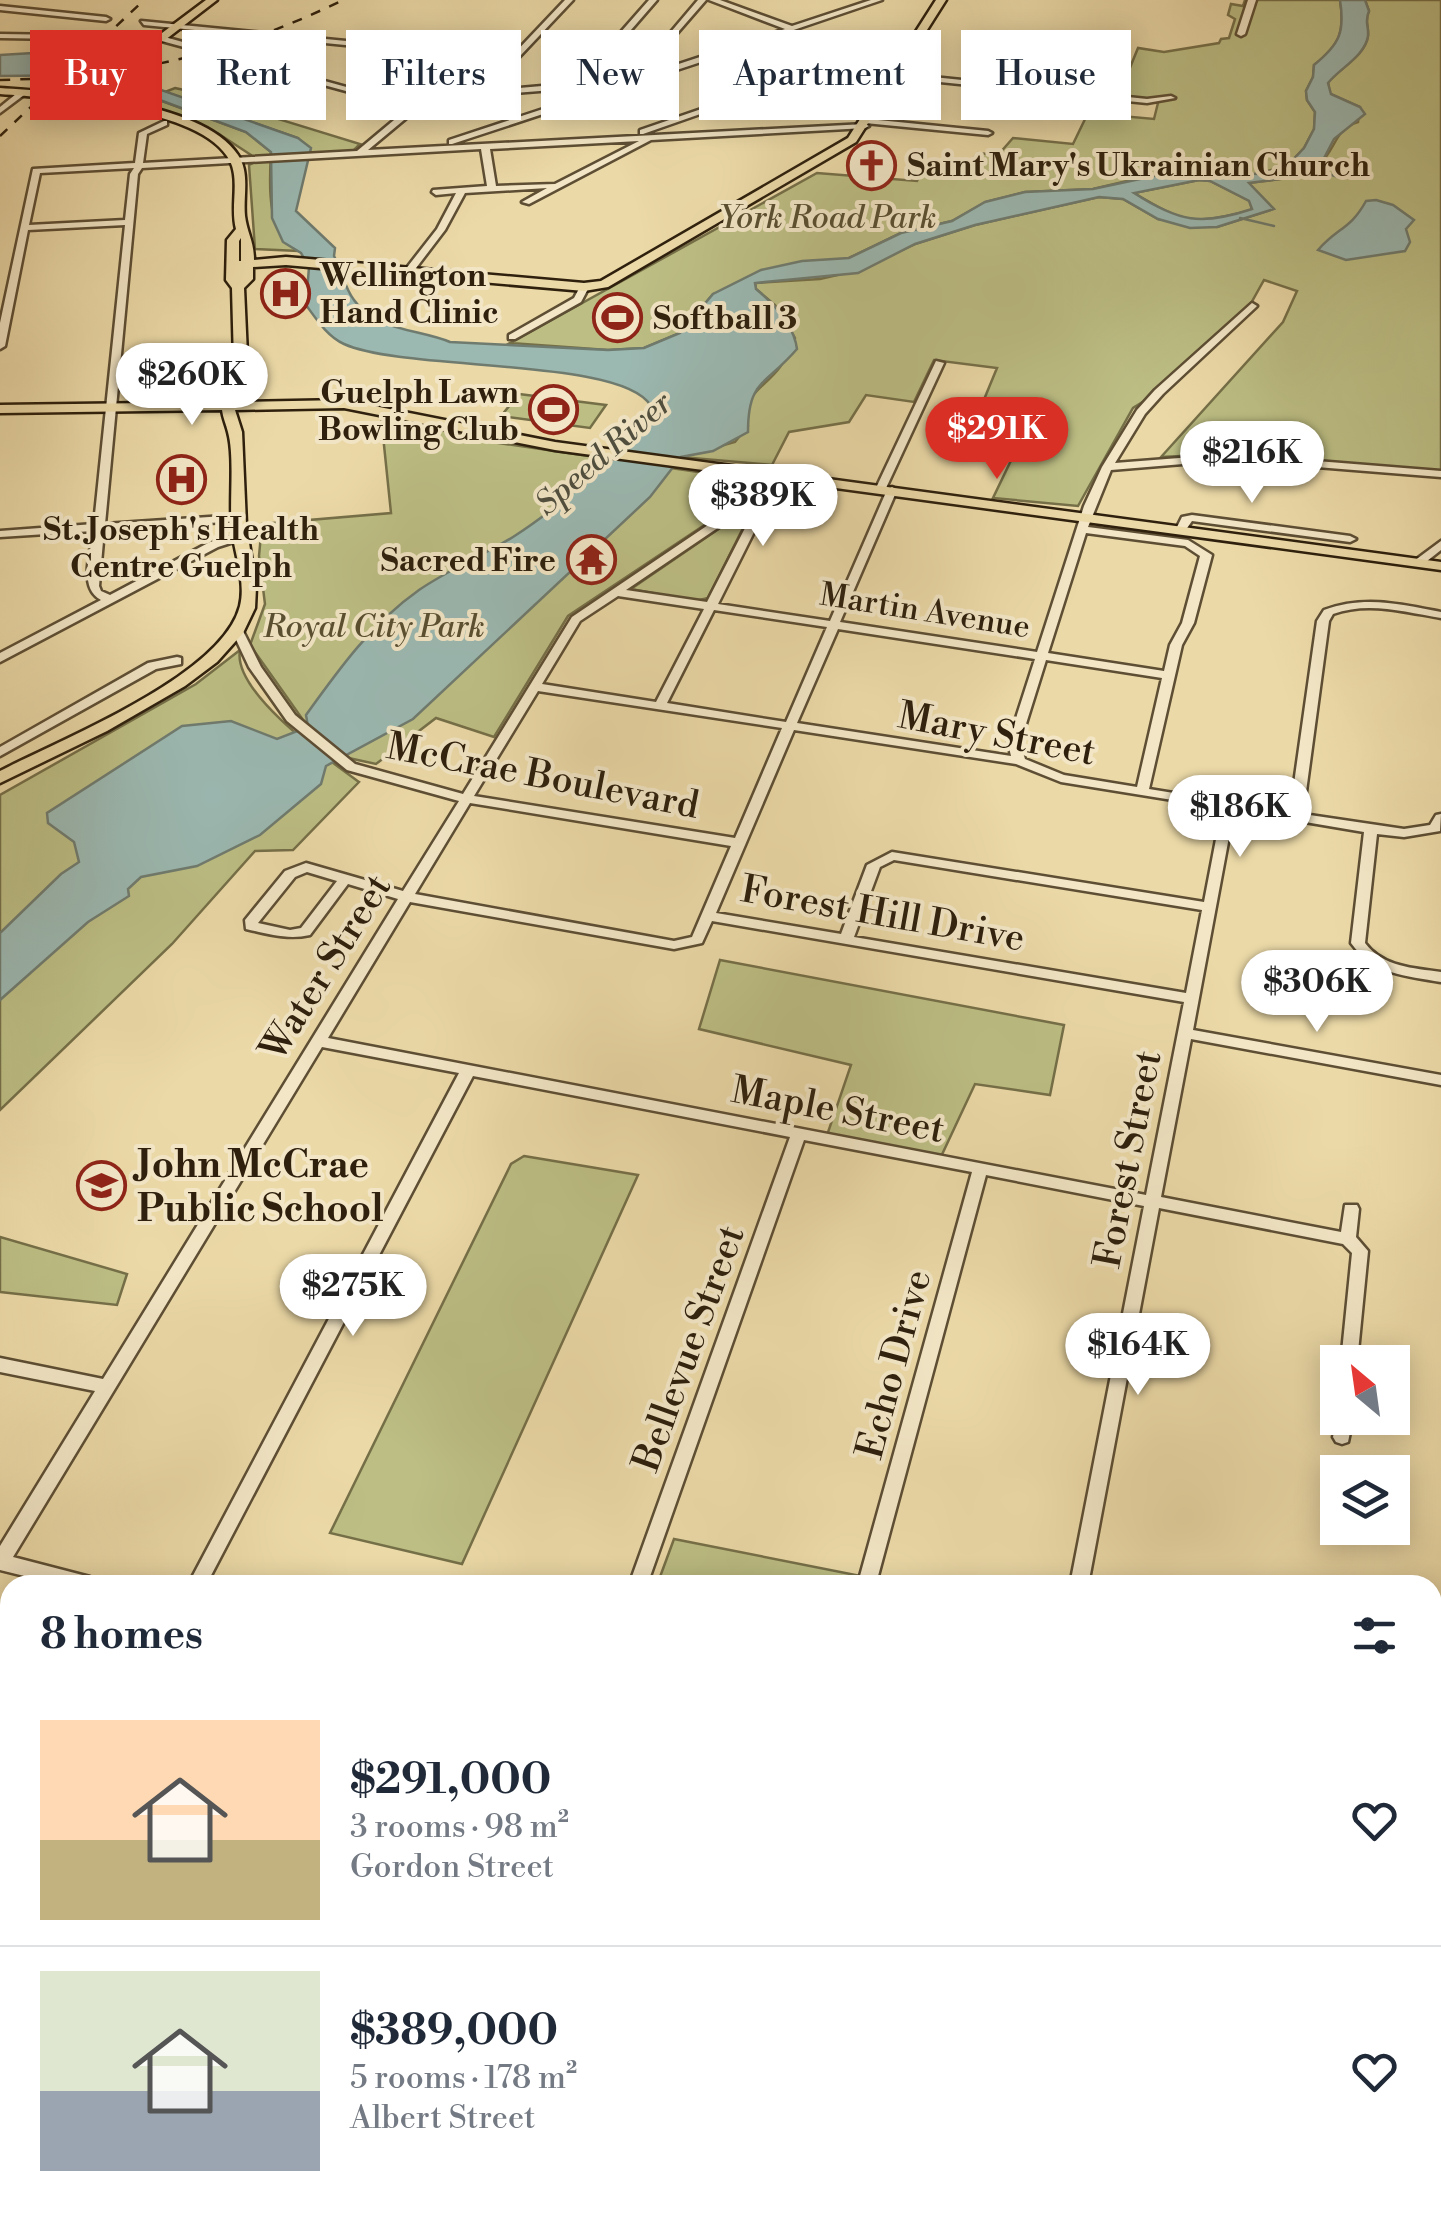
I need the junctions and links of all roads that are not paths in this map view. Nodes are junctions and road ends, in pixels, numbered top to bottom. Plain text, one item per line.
1 (212, 0) edge
2 (569, 0) edge
3 (653, 0) edge
4 (702, 0) edge
5 (713, 0) edge
6 (878, 0) edge
7 (941, 0) edge
8 (1252, 0) edge
9 (48, 2) edge
10 (0, 9) edge
11 (34, 11) junction
12 (77, 17) junction
13 (106, 19) dead end
14 (144, 23) dead end
15 (177, 26) junction
16 (792, 29) junction
17 (68, 30) edge
18 (627, 30) edge
19 (676, 30) edge
20 (789, 30) edge
21 (921, 30) edge
22 (1241, 34) dead end
23 (0, 36) edge
24 (30, 36) edge
25 (162, 37) edge
26 (162, 38) edge
27 (346, 43) edge
28 (521, 50) edge
29 (941, 80) edge
30 (30, 86) edge
31 (346, 90) edge
32 (0, 92) edge
33 (24, 92) junction
34 (30, 92) edge
35 (1171, 98) dead end
36 (0, 111) edge
37 (541, 112) edge
38 (699, 112) edge
39 (162, 117) edge
40 (157, 120) edge
41 (400, 120) edge
42 (868, 120) edge
43 (164, 123) junction
44 (866, 123) junction
45 (988, 133) dead end
46 (653, 137) junction
47 (625, 138) junction
48 (214, 140) junction
49 (485, 146) junction
50 (434, 148) junction
51 (360, 153) junction
52 (235, 160) junction
53 (138, 165) junction
54 (561, 184) junction
55 (492, 188) junction
56 (462, 191) junction
57 (436, 192) dead end
58 (526, 202) dead end
59 (130, 222) junction
60 (24, 228) junction
61 (240, 261) junction
62 (410, 270) junction
63 (584, 287) junction
64 (1252, 306) dead end
65 (512, 337) dead end
66 (0, 346) edge
67 (938, 363) dead end
68 (236, 403) junction
69 (114, 405) junction
70 (0, 409) edge
71 (1107, 467) junction
72 (777, 474) junction
73 (1441, 474) edge
74 (765, 488) junction
75 (886, 489) junction
76 (239, 518) junction
77 (1084, 522) junction
78 (100, 526) junction
79 (1181, 529) junction
80 (0, 534) edge
81 (241, 538) junction
82 (1350, 539) dead end
83 (1441, 544) edge
84 (1418, 562) junction
85 (1441, 566) edge
86 (615, 592) junction
87 (109, 600) junction
88 (712, 606) junction
89 (1441, 615) edge
90 (833, 624) junction
91 (238, 631) junction
92 (1041, 656) junction
93 (0, 658) edge
94 (177, 661) dead end
95 (1168, 675) junction
96 (536, 687) junction
97 (660, 706) junction
98 (790, 726) junction
99 (0, 752) edge
100 (1019, 761) junction
101 (0, 778) edge
102 (1142, 791) junction
103 (467, 799) junction
104 (1229, 805) junction
105 (1296, 816) junction
106 (1441, 818) edge
107 (1371, 829) junction
108 (739, 844) junction
109 (344, 878) junction
110 (407, 898) junction
111 (1208, 907) junction
112 (708, 916) junction
113 (846, 939) junction
114 (1441, 977) edge
115 (1191, 1000) junction
116 (1184, 1033) junction
117 (317, 1042) junction
118 (468, 1071) junction
119 (1441, 1080) edge
120 (799, 1133) junction
121 (980, 1170) junction
122 (1150, 1202) junction
123 (1351, 1209) dead end
124 (1348, 1240) junction
125 (1352, 1345) edge
126 (0, 1365) edge
127 (104, 1386) junction
128 (0, 1562) edge
129 (51, 1575) edge
130 (202, 1575) edge
131 (642, 1575) edge
132 (869, 1575) edge
133 (1081, 1575) edge

1 - 15 main road
2 - 28 street
3 - 18 street
4 - 19 street
5 - 16 street
6 - 16 street
7 - 21 main road
8 - 22 street
9 - 11 street
10 - 11 street
10 - 12 street
11 - 12 street
12 - 13 street
12 - 17 street
14 - 15 street
15 - 25 main road
15 - 27 street
16 - 20 street
23 - 24 street
26 - 31 street
29 - 35 street
30 - 33 main road
32 - 33 main road
33 - 34 main road
33 - 36 street
37 - 50 street
38 - 47 street
39 - 48 main road
40 - 43 main road
41 - 51 street
42 - 44 main road
43 - 48 main road
43 - 53 street
44 - 45 street
44 - 46 street
44 - 63 main road
46 - 47 street
46 - 54 street
47 - 49 street
48 - 52 main road
49 - 50 street
49 - 55 street
50 - 51 street
51 - 52 street
52 - 53 street
52 - 61 main road
53 - 59 street
53 - 60 street
54 - 55 street
54 - 58 street
55 - 56 street
56 - 57 street
56 - 62 street
59 - 60 street
59 - 69 street
60 - 66 street
61 - 62 main road
61 - 68 main road
62 - 63 main road
63 - 65 street
64 - 71 street
67 - 75 street
68 - 69 main road
68 - 72 main road
68 - 76 main road
69 - 70 main road
69 - 78 street
71 - 73 street
71 - 77 street
72 - 74 street, Water Street
72 - 75 main road
74 - 86 street, Water Street
74 - 88 street
75 - 77 main road
75 - 90 street
76 - 78 street
76 - 81 main road
77 - 79 main road
77 - 92 street
77 - 95 street
78 - 80 street
78 - 87 street
79 - 82 street
79 - 84 main road
81 - 87 street
81 - 91 main road
83 - 84 street
84 - 85 main road
86 - 88 street, Martin Avenue
86 - 96 street, Water Street
87 - 93 street
88 - 90 street, Martin Avenue
88 - 97 street
89 - 105 street
90 - 92 street, Martin Avenue
90 - 98 street
91 - 101 main road
91 - 103 street, McCrae Boulevard
92 - 95 street, Martin Avenue
92 - 100 street
94 - 99 street
95 - 102 street
96 - 97 street, Mary Street
96 - 103 street, Water Street
97 - 98 street, Mary Street
98 - 100 street, Mary Street
98 - 108 street
100 - 102 street, Mary Street
102 - 104 street, Mary Street
103 - 108 street, McCrae Boulevard
103 - 110 street, Water Street
104 - 105 street, Mary Street
104 - 111 street, Forest Street
105 - 107 street, Mary Street
106 - 107 street, Mary Street
107 - 114 street
108 - 112 street
109 - 109 street, Forest Hill Drive
109 - 110 street, Forest Hill Drive
110 - 112 street, Forest Hill Drive
110 - 117 street, Water Street
111 - 113 street
111 - 115 street, Forest Street
112 - 113 street, Forest Hill Drive
113 - 115 street, Forest Hill Drive
115 - 116 street, Forest Street
116 - 119 street
116 - 122 street, Forest Street
117 - 118 street, Maple Street
117 - 127 street, Water Street
118 - 120 street, Maple Street
118 - 130 street
120 - 121 street, Maple Street
120 - 131 street, Bellevue Street
121 - 122 street, Maple Street
121 - 132 street, Echo Drive
122 - 124 street, Maple Street
122 - 133 street, Forest Street
123 - 124 street
124 - 125 street
126 - 127 street
127 - 128 street, Water Street
128 - 129 street

